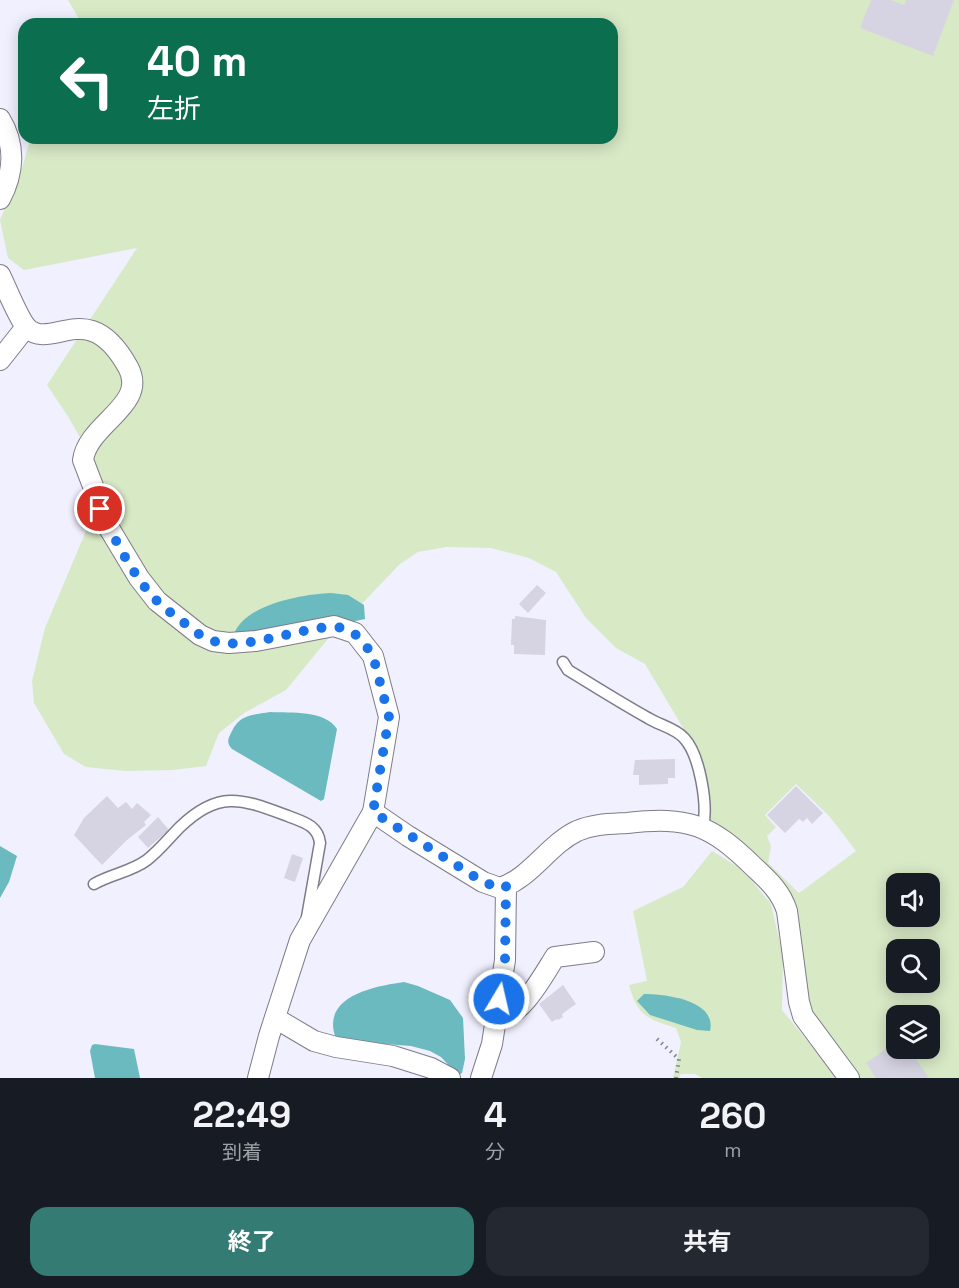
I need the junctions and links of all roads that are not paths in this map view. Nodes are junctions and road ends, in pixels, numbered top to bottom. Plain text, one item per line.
1 (0, 119) edge
2 (0, 199) edge
3 (0, 275) edge
4 (26, 327) junction
5 (0, 360) edge
6 (563, 662) dead end
7 (373, 812) junction
8 (702, 827) junction
9 (94, 884) dead end
10 (506, 886) junction
11 (307, 927) junction
12 (594, 952) dead end
13 (275, 1018) junction
14 (496, 1019) junction
15 (258, 1078) edge
16 (450, 1078) edge
17 (481, 1078) edge
18 (849, 1078) edge

1 - 2 street
3 - 4 street
4 - 5 street
4 - 7 street
6 - 8 lane
7 - 10 street
7 - 11 street
8 - 10 street
8 - 18 street
9 - 11 lane
10 - 14 street
11 - 13 street
12 - 14 street
13 - 15 street
13 - 16 street
14 - 17 street

